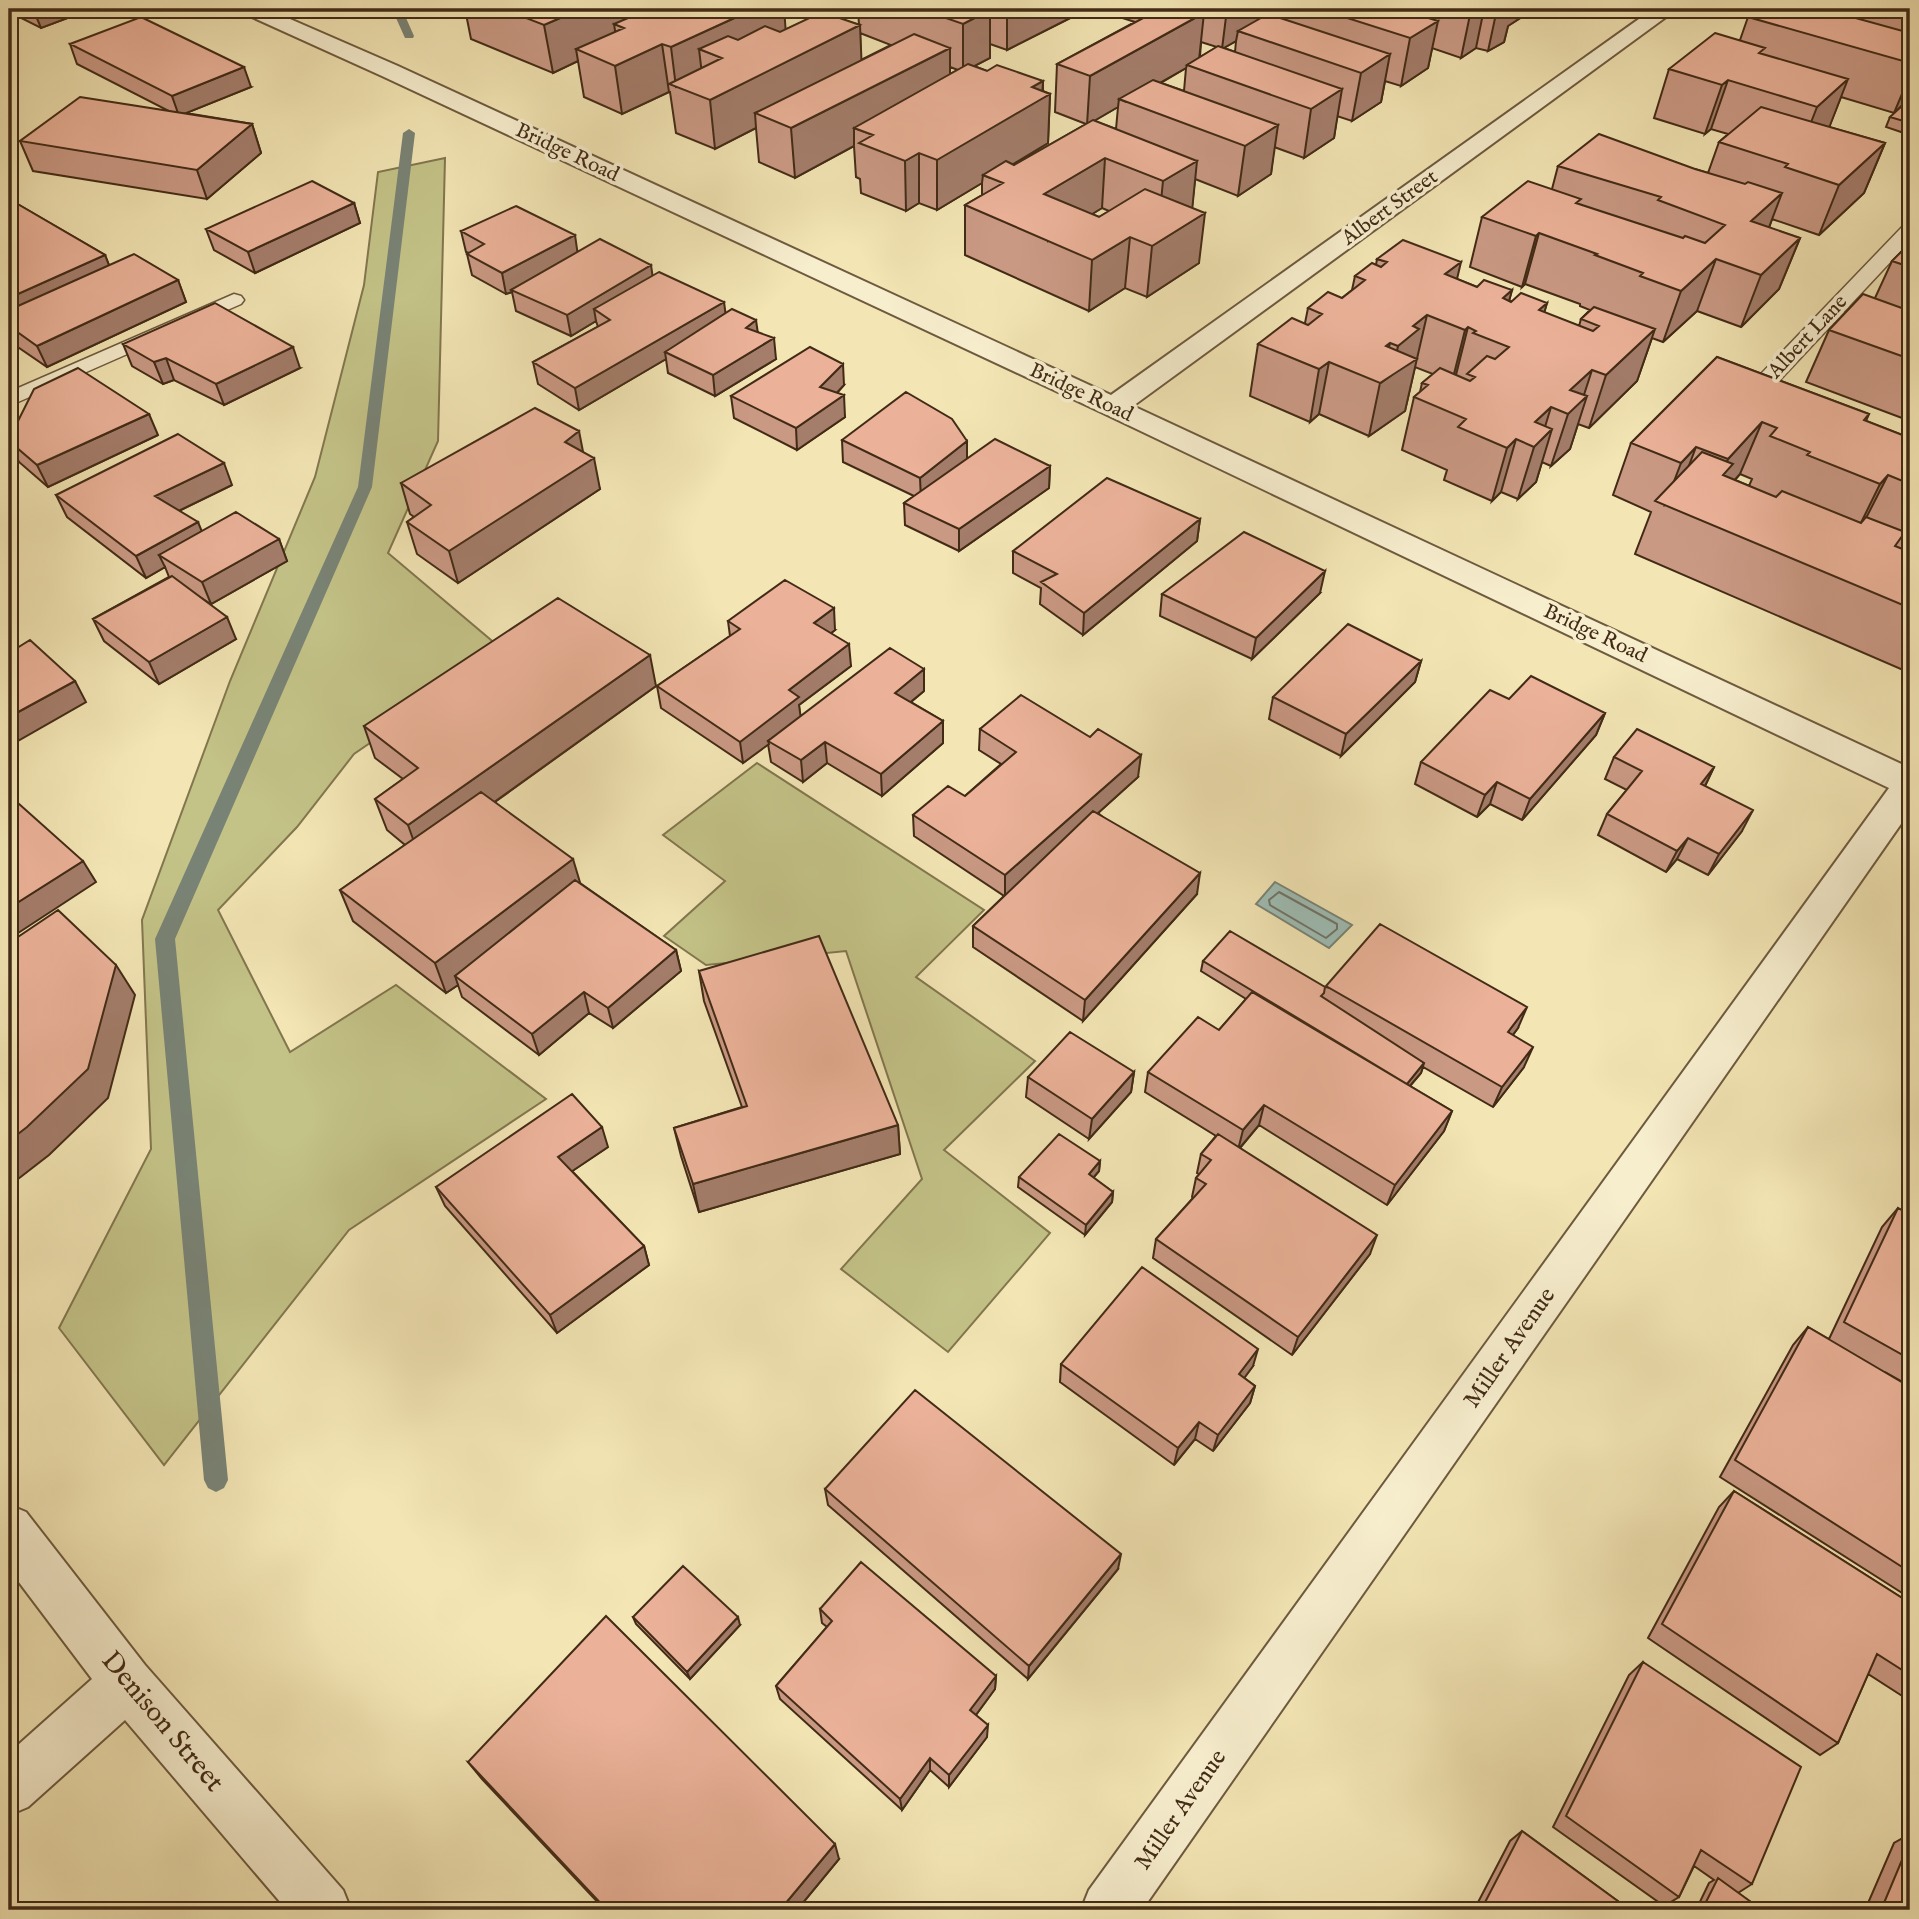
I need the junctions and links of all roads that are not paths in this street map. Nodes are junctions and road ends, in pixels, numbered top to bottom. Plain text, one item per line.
1 (250, 9) edge
2 (1666, 9) edge
3 (1910, 230) edge
4 (234, 300) dead end
5 (9, 400) edge
6 (1114, 407) junction
7 (1768, 416) edge
8 (1910, 784) edge
9 (9, 1529) edge
10 (127, 1683) junction
11 (9, 1788) edge
12 (323, 1910) edge
13 (1109, 1910) edge

1 - 6 street, Bridge Road
2 - 6 street, Albert Street
3 - 7 lane, Albert Lane
4 - 5 lane
6 - 8 street, Bridge Road
8 - 13 street, Miller Avenue
9 - 10 street, Denison Street
10 - 11 street
10 - 12 street, Denison Street

